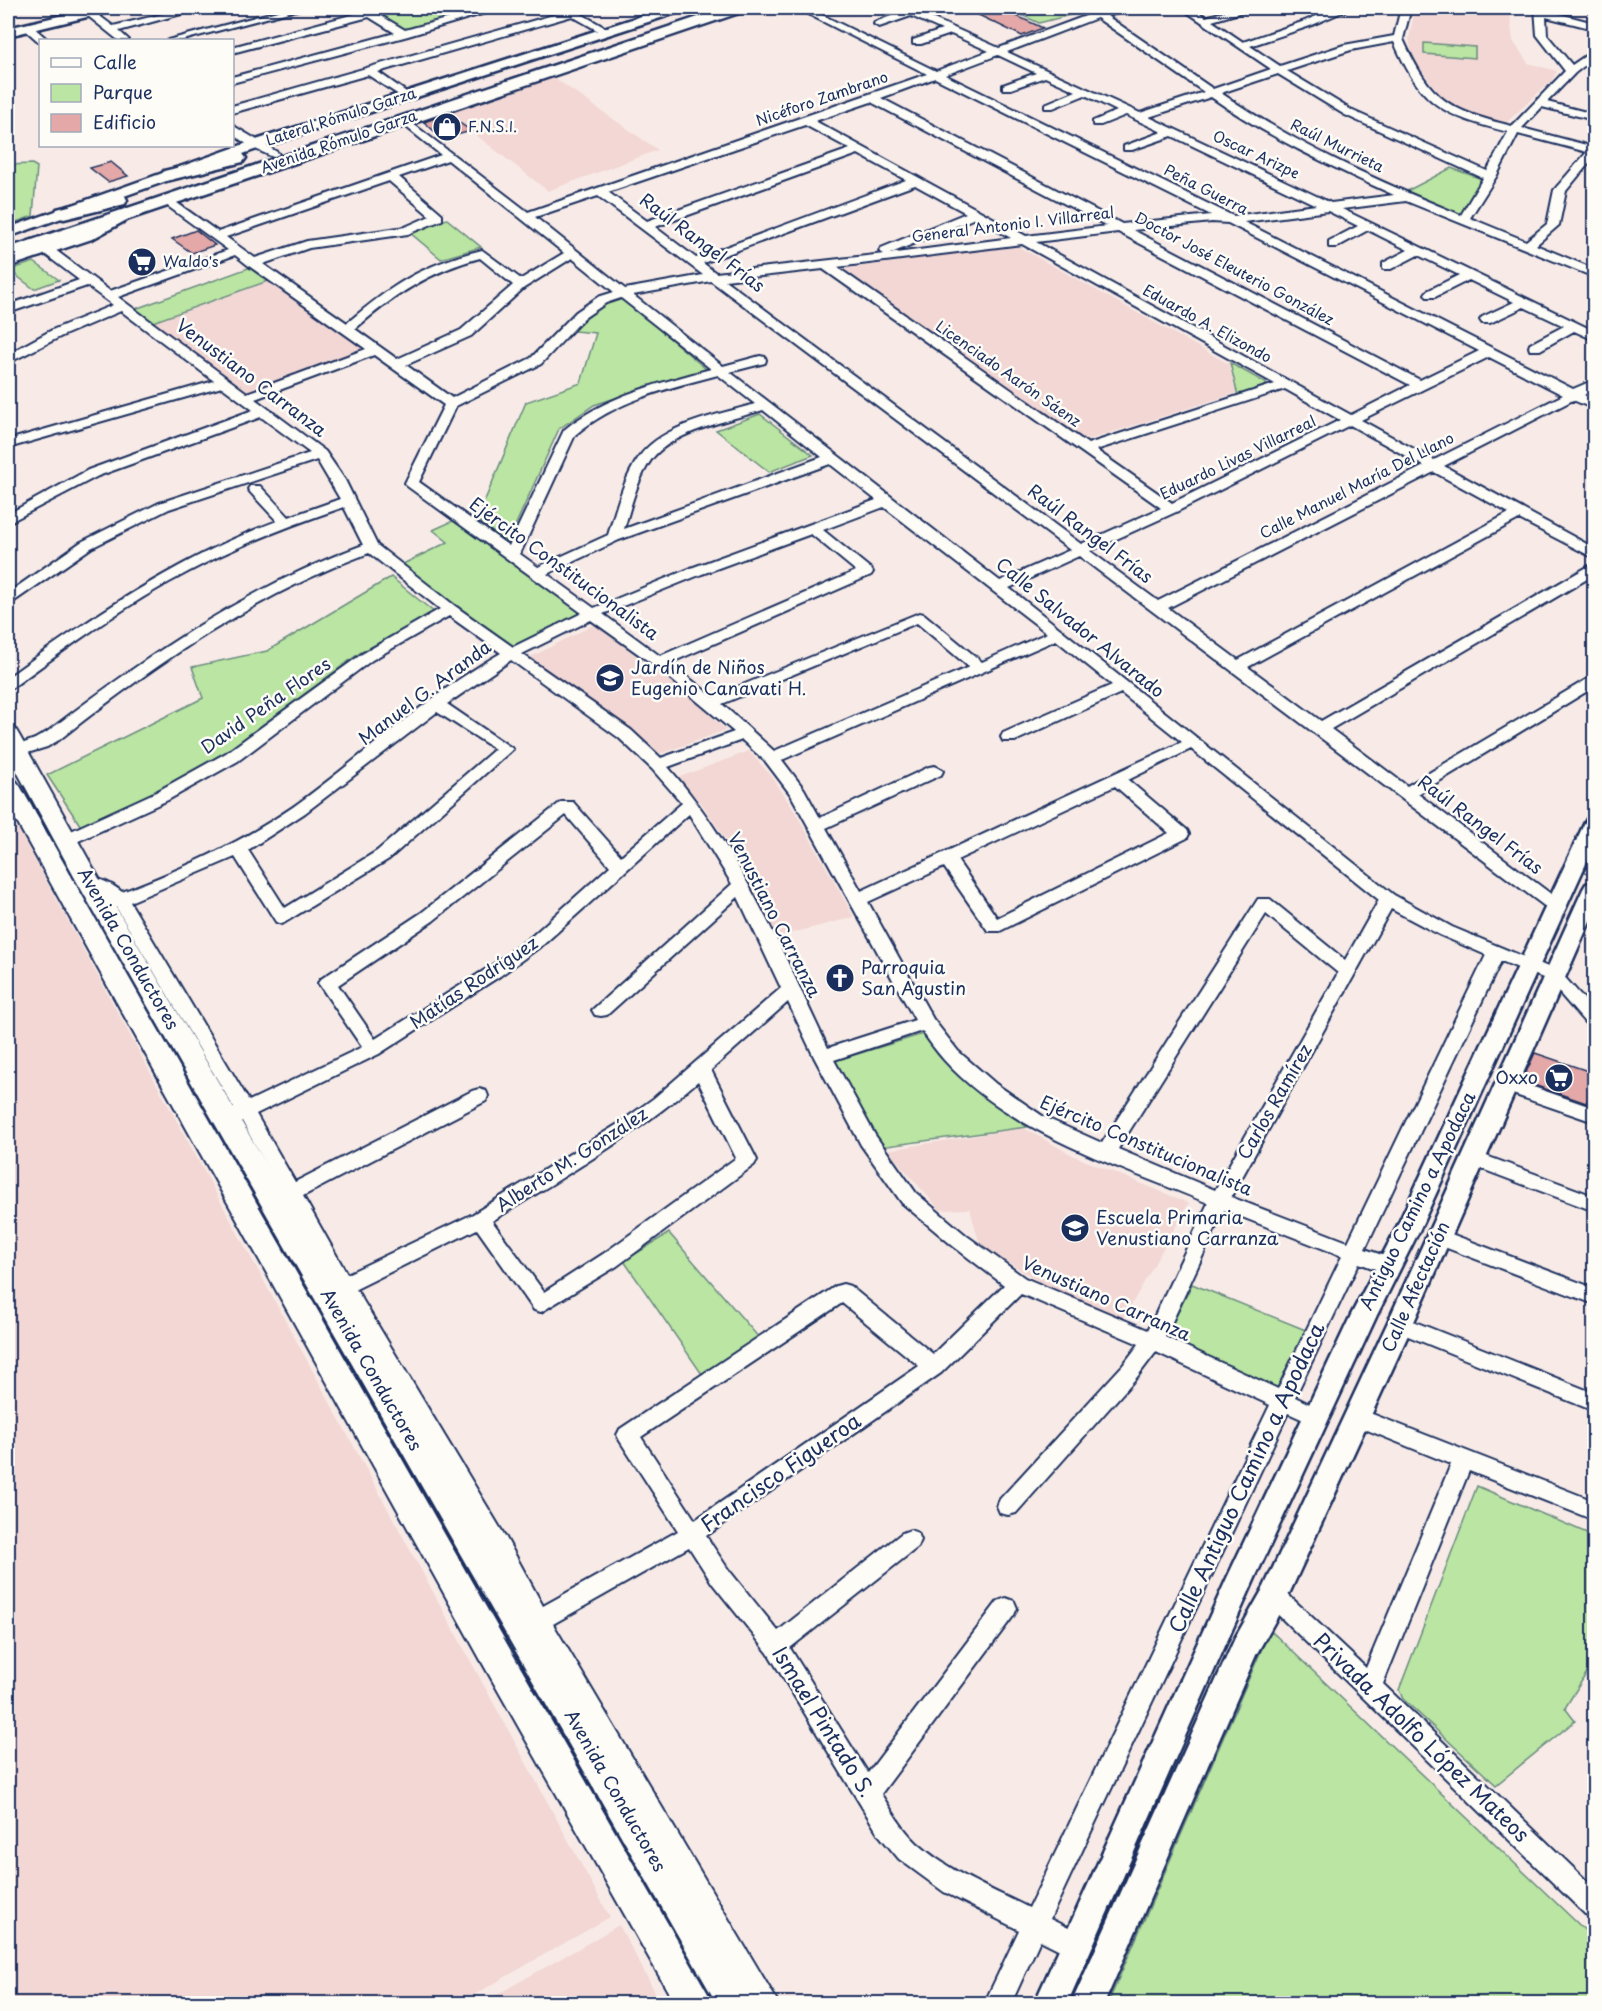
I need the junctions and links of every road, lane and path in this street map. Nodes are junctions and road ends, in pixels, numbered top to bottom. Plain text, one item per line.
1 (107, 8) edge
2 (198, 8) edge
3 (298, 8) edge
4 (497, 8) edge
5 (677, 8) edge
6 (714, 8) edge
7 (739, 8) edge
8 (801, 8) edge
9 (1125, 8) edge
10 (1186, 8) edge
11 (1245, 8) edge
12 (1343, 8) edge
13 (1406, 8) edge
14 (84, 9) edge
15 (366, 10) edge
16 (568, 10) edge
17 (907, 10) edge
18 (1540, 10) edge
19 (1093, 11) edge
20 (1205, 20) junction
21 (879, 24) dead end
22 (8, 26) edge
23 (1594, 26) edge
24 (27, 27) junction
25 (111, 30) junction
26 (647, 30) junction
27 (951, 30) junction
28 (606, 31) junction
29 (8, 32) edge
30 (405, 33) junction
31 (42, 39) edge
32 (123, 39) edge
33 (177, 39) edge
34 (1398, 39) junction
35 (917, 42) dead end
36 (369, 44) junction
37 (1244, 45) junction
38 (234, 49) edge
39 (999, 50) junction
40 (1594, 53) edge
41 (389, 56) junction
42 (1280, 70) junction
43 (370, 71) junction
44 (1571, 71) junction
45 (1047, 73) junction
46 (937, 74) junction
47 (234, 79) edge
48 (448, 82) junction
49 (1007, 87) dead end
50 (464, 90) junction
51 (1086, 91) junction
52 (1214, 94) junction
53 (405, 96) junction
54 (872, 98) junction
55 (1539, 103) junction
56 (1049, 106) dead end
57 (234, 109) edge
58 (1126, 111) junction
59 (1140, 117) junction
60 (1594, 117) edge
61 (404, 120) junction
62 (804, 120) junction
63 (1096, 123) dead end
64 (234, 129) edge
65 (1514, 130) junction
66 (1173, 132) junction
67 (255, 145) junction
68 (1128, 148) dead end
69 (859, 150) junction
70 (1594, 150) edge
71 (273, 154) junction
72 (450, 156) junction
73 (390, 176) junction
74 (1490, 177) junction
75 (915, 181) junction
76 (168, 188) junction
77 (601, 192) junction
78 (1407, 197) junction
79 (1331, 207) junction
80 (64, 213) joint
81 (127, 214) junction
82 (975, 214) junction
83 (527, 216) junction
84 (1231, 220) junction
85 (1462, 220) junction
86 (1369, 225) junction
87 (646, 226) junction
88 (1120, 228) junction
89 (8, 233) edge
90 (217, 236) junction
91 (1021, 240) junction
92 (8, 243) edge
93 (1333, 244) dead end
94 (1528, 246) junction
95 (46, 249) junction
96 (236, 250) junction
97 (1418, 250) junction
98 (572, 253) junction
99 (8, 254) edge
100 (861, 261) junction
101 (696, 262) junction
102 (8, 263) edge
103 (253, 263) junction
104 (826, 265) junction
105 (1387, 266) dead end
106 (1594, 273) edge
107 (1468, 275) junction
108 (714, 277) junction
109 (88, 281) junction
110 (520, 285) junction
111 (622, 292) junction
112 (1431, 294) dead end
113 (115, 301) junction
114 (1524, 302) junction
115 (8, 309) edge
116 (1486, 320) dead end
117 (1574, 327) junction
118 (348, 328) junction
119 (1594, 336) edge
120 (1534, 347) dead end
121 (377, 349) junction
122 (1488, 352) junction
123 (8, 359) edge
124 (760, 360) dead end
125 (398, 364) junction
126 (721, 371) junction
127 (225, 382) junction
128 (1594, 384) edge
129 (1284, 385) junction
130 (1421, 386) junction
131 (1573, 394) junction
132 (246, 398) junction
133 (451, 404) junction
134 (766, 405) junction
135 (1594, 405) edge
136 (264, 411) junction
137 (1353, 420) junction
138 (8, 444) edge
139 (1085, 449) junction
140 (320, 454) junction
141 (833, 458) junction
142 (1435, 465) junction
143 (255, 489) dead end
144 (347, 501) junction
145 (886, 501) junction
146 (1171, 510) junction
147 (10, 512) edge
148 (1519, 513) junction
149 (286, 522) junction
150 (814, 529) junction
151 (614, 537) junction
152 (371, 547) junction
153 (1081, 552) junction
154 (1594, 554) edge
155 (512, 555) junction
156 (1594, 569) edge
157 (538, 573) junction
158 (999, 587) junction
159 (8, 599) edge
160 (1156, 608) junction
161 (450, 609) junction
162 (595, 614) junction
163 (1056, 635) junction
164 (510, 653) junction
165 (659, 662) junction
166 (1237, 667) junction
167 (981, 669) junction
168 (1594, 681) edge
169 (8, 684) edge
170 (1123, 686) junction
171 (711, 703) junction
172 (436, 704) junction
173 (1321, 728) junction
174 (746, 733) junction
175 (1009, 737) dead end
176 (1192, 743) junction
177 (11, 747) edge
178 (772, 758) junction
179 (658, 765) junction
180 (934, 771) dead end
181 (1117, 779) junction
182 (8, 786) edge
183 (1407, 793) junction
184 (691, 803) junction
185 (1594, 824) edge
186 (816, 826) junction
187 (66, 840) junction
188 (239, 849) junction
189 (947, 859) junction
190 (621, 867) junction
191 (741, 885) junction
192 (1594, 889) edge
193 (104, 896) junction
194 (1388, 899) junction
195 (858, 900) junction
196 (1557, 907) junction
197 (1496, 952) junction
198 (1529, 964) junction
199 (1348, 972) junction
200 (1554, 976) junction
201 (791, 989) junction
202 (601, 1010) dead end
203 (1594, 1021) edge
204 (927, 1023) junction
205 (373, 1049) junction
206 (823, 1057) junction
207 (701, 1069) junction
208 (1508, 1085) junction
209 (479, 1096) dead end
210 (237, 1115) junction
211 (1594, 1115) edge
212 (1106, 1152) junction
213 (1473, 1158) junction
214 (283, 1197) junction
215 (1219, 1200) junction
216 (1594, 1204) edge
217 (480, 1219) junction
218 (1438, 1237) junction
219 (1354, 1251) junction
220 (1389, 1266) junction
221 (1018, 1284) junction
222 (335, 1289) junction
223 (1594, 1296) edge
224 (1400, 1324) junction
225 (1153, 1341) junction
226 (934, 1367) junction
227 (1283, 1401) junction
228 (1594, 1402) edge
229 (1317, 1417) junction
230 (1357, 1417) junction
231 (1463, 1460) junction
232 (1008, 1506) dead end
233 (1594, 1512) edge
234 (692, 1534) junction
235 (910, 1540) dead end
236 (1241, 1578) junction
237 (1274, 1596) junction
238 (1006, 1608) dead end
239 (531, 1625) junction
240 (776, 1646) junction
241 (1370, 1687) junction
242 (868, 1792) junction
243 (1594, 1905) edge
244 (1035, 1924) junction
245 (1076, 1945) junction
246 (760, 2002) edge
247 (696, 2004) edge
248 (997, 2004) edge
249 (1050, 2004) edge
250 (1087, 2004) edge

1 - 14 street
2 - 25 street
3 - 33 street
4 - 30 street
5 - 28 street, Lateral Rómulo Garza
6 - 26 main road, Avenida Rómulo Garza
7 - 61 main road, Avenida Rómulo Garza
8 - 46 street, Peña Guerra
9 - 19 street, Nicéforo Zambrano
10 - 20 street
11 - 20 street
12 - 37 street
13 - 34 street
14 - 22 street
14 - 24 street
14 - 25 street
15 - 30 street
15 - 38 street
16 - 28 street
16 - 41 street
17 - 21 street
17 - 27 street, Oscar Arizpe
18 - 23 street
18 - 44 street
19 - 39 street, Nicéforo Zambrano
19 - 52 street, Raúl Murrieta
20 - 37 street
24 - 29 street
24 - 31 street
25 - 32 street
26 - 28 main road
26 - 50 main road, Avenida Rómulo Garza
27 - 35 street
27 - 39 street, Oscar Arizpe
28 - 48 street, Lateral Rómulo Garza
30 - 36 street
34 - 42 street
34 - 65 street
36 - 41 street
36 - 47 street
37 - 42 street
39 - 45 street, Oscar Arizpe
39 - 46 street, Nicéforo Zambrano
40 - 44 street
41 - 43 street
42 - 52 street
42 - 74 street
43 - 53 street
43 - 57 street
44 - 55 street
45 - 49 street
45 - 51 street, Oscar Arizpe
46 - 54 street, Nicéforo Zambrano
46 - 84 street, Peña Guerra
48 - 50 main road
48 - 53 street, Lateral Rómulo Garza
50 - 71 main road, Avenida Rómulo Garza
51 - 56 street
51 - 58 street, Oscar Arizpe
52 - 59 street
52 - 78 street, Raúl Murrieta
53 - 67 street, Lateral Rómulo Garza
54 - 62 street, Nicéforo Zambrano
54 - 88 street, Doctor José Eleuterio González
55 - 60 street
55 - 65 street
58 - 59 street, Oscar Arizpe
58 - 63 street
59 - 66 street, Oscar Arizpe
61 - 72 street, Calle Salvador Alvarado
61 - 76 main road, Avenida Rómulo Garza
62 - 69 street, Eduardo A. Elizondo
62 - 77 street, Nicéforo Zambrano
64 - 67 street
65 - 70 street
65 - 74 street
66 - 68 street
66 - 79 street, Oscar Arizpe
67 - 71 street
67 - 76 street, Lateral Rómulo Garza
69 - 75 street, Eduardo A. Elizondo
69 - 87 street
70 - 94 street
71 - 76 main road, Avenida Rómulo Garza
72 - 73 street
72 - 83 street, Calle Salvador Alvarado
73 - 90 street
73 - 103 street
74 - 85 street
75 - 82 street, Eduardo A. Elizondo
75 - 101 street
76 - 80 main road
76 - 81 main road, Avenida Rómulo Garza
76 - 90 street
76 - 92 main road, Avenida Rómulo Garza
77 - 83 street, Nicéforo Zambrano
77 - 87 street, Raúl Rangel Frías
78 - 79 street, General Antonio I. Villarreal
78 - 85 street, Raúl Murrieta
79 - 84 street, General Antonio I. Villarreal
79 - 86 street, Oscar Arizpe
80 - 89 street
81 - 95 street
81 - 99 main road, Avenida Rómulo Garza
82 - 91 street, Eduardo A. Elizondo
82 - 100 street
83 - 98 street, Calle Salvador Alvarado
84 - 88 street, General Antonio I. Villarreal
84 - 122 street, Peña Guerra
85 - 94 street, Raúl Murrieta
86 - 93 street
86 - 97 street, Oscar Arizpe
87 - 101 street, Raúl Rangel Frías
88 - 91 street, General Antonio I. Villarreal
88 - 130 street, Doctor José Eleuterio González
90 - 96 street
91 - 100 street, General Antonio I. Villarreal
91 - 129 street, Eduardo A. Elizondo
94 - 106 street, Raúl Murrieta
95 - 102 street
95 - 109 street, Venustiano Carranza
96 - 103 street
96 - 113 street
97 - 105 street
97 - 107 street, Oscar Arizpe
98 - 110 street
98 - 111 street, Calle Salvador Alvarado
100 - 104 street, General Antonio I. Villarreal
101 - 108 street, Raúl Rangel Frías
103 - 118 street
104 - 108 street, General Antonio I. Villarreal
104 - 139 street, Licenciado Aarón Sáenz
107 - 112 street
107 - 114 street, Oscar Arizpe
108 - 111 street, General Antonio I. Villarreal
108 - 153 street, Raúl Rangel Frías
109 - 113 street, Venustiano Carranza
109 - 115 street
110 - 118 street
110 - 125 street
111 - 126 street, Calle Salvador Alvarado
111 - 133 street, General Antonio I. Villarreal
113 - 123 street
113 - 127 street, Venustiano Carranza
114 - 116 street
114 - 117 street, Oscar Arizpe
117 - 119 street, Oscar Arizpe
117 - 120 street
118 - 121 street
121 - 125 street
121 - 132 street
122 - 130 street, Eduardo Livas Villarreal
122 - 131 street, Peña Guerra
124 - 126 street
125 - 133 street
126 - 134 street, Calle Salvador Alvarado
126 - 155 street
127 - 132 street, Venustiano Carranza
127 - 138 street
128 - 131 street, Calle Manuel María Del Llano
129 - 137 street, Eduardo A. Elizondo
129 - 139 street
130 - 137 street, Eduardo Livas Villarreal
131 - 135 street, Peña Guerra
131 - 142 street, Calle Manuel María Del Llano
132 - 136 street, Venustiano Carranza
133 - 155 street, Ejército Constitucionalista
134 - 141 street, Calle Salvador Alvarado
134 - 151 street
136 - 140 street, Venustiano Carranza
136 - 147 street
137 - 142 street, Eduardo A. Elizondo
137 - 146 street, Eduardo Livas Villarreal
139 - 146 street, Licenciado Aarón Sáenz
140 - 144 street, Venustiano Carranza
140 - 159 street
141 - 145 street, Calle Salvador Alvarado
141 - 151 street
142 - 148 street, Eduardo A. Elizondo
142 - 160 street, Calle Manuel María Del Llano
143 - 149 street
144 - 149 street
144 - 152 street, Venustiano Carranza
145 - 150 street, Manuel G. Aranda
145 - 158 street, Calle Salvador Alvarado
146 - 153 street, Eduardo Livas Villarreal
148 - 154 street, Eduardo A. Elizondo
148 - 166 street
149 - 169 street
150 - 162 street, Manuel G. Aranda
150 - 165 street
151 - 157 street
152 - 161 street, Venustiano Carranza
152 - 177 street
153 - 158 street, Eduardo Livas Villarreal
153 - 160 street, Raúl Rangel Frías
155 - 157 street, Ejército Constitucionalista
156 - 173 street
157 - 162 street, Ejército Constitucionalista
158 - 163 street, Calle Salvador Alvarado
160 - 166 street, Raúl Rangel Frías
161 - 164 street, Venustiano Carranza
161 - 187 street, David Peña Flores
162 - 164 street, Manuel G. Aranda
162 - 165 street, Ejército Constitucionalista
163 - 167 street
163 - 170 street, Calle Salvador Alvarado
164 - 172 street, Manuel G. Aranda
164 - 179 street, Venustiano Carranza
165 - 171 street, Ejército Constitucionalista
166 - 173 street, Raúl Rangel Frías
167 - 171 street
167 - 178 street
168 - 183 street
170 - 175 street
170 - 176 street, Calle Salvador Alvarado
171 - 174 street, Ejército Constitucionalista
172 - 188 street, Manuel G. Aranda
172 - 188 street
173 - 183 street, Raúl Rangel Frías
174 - 178 street, Ejército Constitucionalista
174 - 179 street
176 - 181 street
176 - 194 street, Calle Salvador Alvarado
177 - 187 main road, Avenida Conductores
178 - 186 street, Ejército Constitucionalista
179 - 184 street, Venustiano Carranza
180 - 186 street
181 - 189 street
181 - 189 street
182 - 247 main road, Avenida Conductores
183 - 196 street, Raúl Rangel Frías
184 - 190 street, Matías Rodríguez
184 - 191 street, Venustiano Carranza
185 - 196 street, Antiguo Camino a Apodaca
186 - 195 street, Ejército Constitucionalista
187 - 193 main road, Avenida Conductores
188 - 193 street, Manuel G. Aranda
189 - 195 street
190 - 205 street, Matías Rodríguez
190 - 205 street
191 - 201 street, Venustiano Carranza
191 - 202 street
192 - 200 street
193 - 210 main road, Avenida Conductores
194 - 197 street, Calle Salvador Alvarado
194 - 199 street, Carlos Ramírez
195 - 204 street, Ejército Constitucionalista
196 - 198 street, Antiguo Camino a Apodaca
197 - 198 street, Calle Salvador Alvarado
197 - 219 street, Calle Antiguo Camino a Apodaca
198 - 200 street, Calle Salvador Alvarado
198 - 220 street, Antiguo Camino a Apodaca
199 - 212 street
199 - 215 street, Carlos Ramírez
200 - 203 street
200 - 208 street, Calle Afectación
201 - 206 street, Venustiano Carranza
201 - 207 street, Alberto M. González
204 - 206 street
204 - 212 street, Ejército Constitucionalista
205 - 210 street, Matías Rodríguez
206 - 221 street, Venustiano Carranza
207 - 217 street, Alberto M. González
207 - 217 street
208 - 211 street
208 - 213 street, Calle Afectación
209 - 214 street
210 - 214 main road, Avenida Conductores
212 - 215 street, Ejército Constitucionalista
213 - 216 street
213 - 218 street, Calle Afectación
214 - 222 main road, Avenida Conductores
215 - 219 street, Ejército Constitucionalista
215 - 225 street, Carlos Ramírez
217 - 222 street, Alberto M. González
218 - 223 street
218 - 224 street, Calle Afectación
219 - 220 street, Ejército Constitucionalista
219 - 227 street, Calle Antiguo Camino a Apodaca
220 - 229 street, Antiguo Camino a Apodaca
221 - 225 street, Venustiano Carranza
221 - 226 street, Francisco Figueroa
222 - 239 main road, Avenida Conductores
224 - 228 street
224 - 230 street, Calle Afectación
225 - 227 street, Venustiano Carranza
225 - 232 street, Carlos Ramírez
226 - 234 street, Francisco Figueroa
226 - 234 street, Ismael Pintado S.
227 - 229 street, Venustiano Carranza
227 - 244 street, Calle Antiguo Camino a Apodaca
229 - 236 street, Antiguo Camino a Apodaca
230 - 231 street
230 - 237 street, Calle Afectación
231 - 233 street
231 - 241 street
234 - 239 street, Francisco Figueroa
234 - 240 street, Ismael Pintado S.
235 - 240 street
236 - 237 street, Privada Adolfo López Mateos
236 - 245 street, Calle Antiguo Camino a Apodaca
237 - 241 street, Privada Adolfo López Mateos
237 - 250 street
238 - 242 street
239 - 246 main road, Avenida Conductores
240 - 242 street, Ismael Pintado S.
241 - 243 street, Privada Adolfo López Mateos
242 - 244 street, Ismael Pintado S.
244 - 245 street, Ismael Pintado S.
244 - 248 street, Calle Antiguo Camino a Apodaca
245 - 249 street, Calle Antiguo Camino a Apodaca

